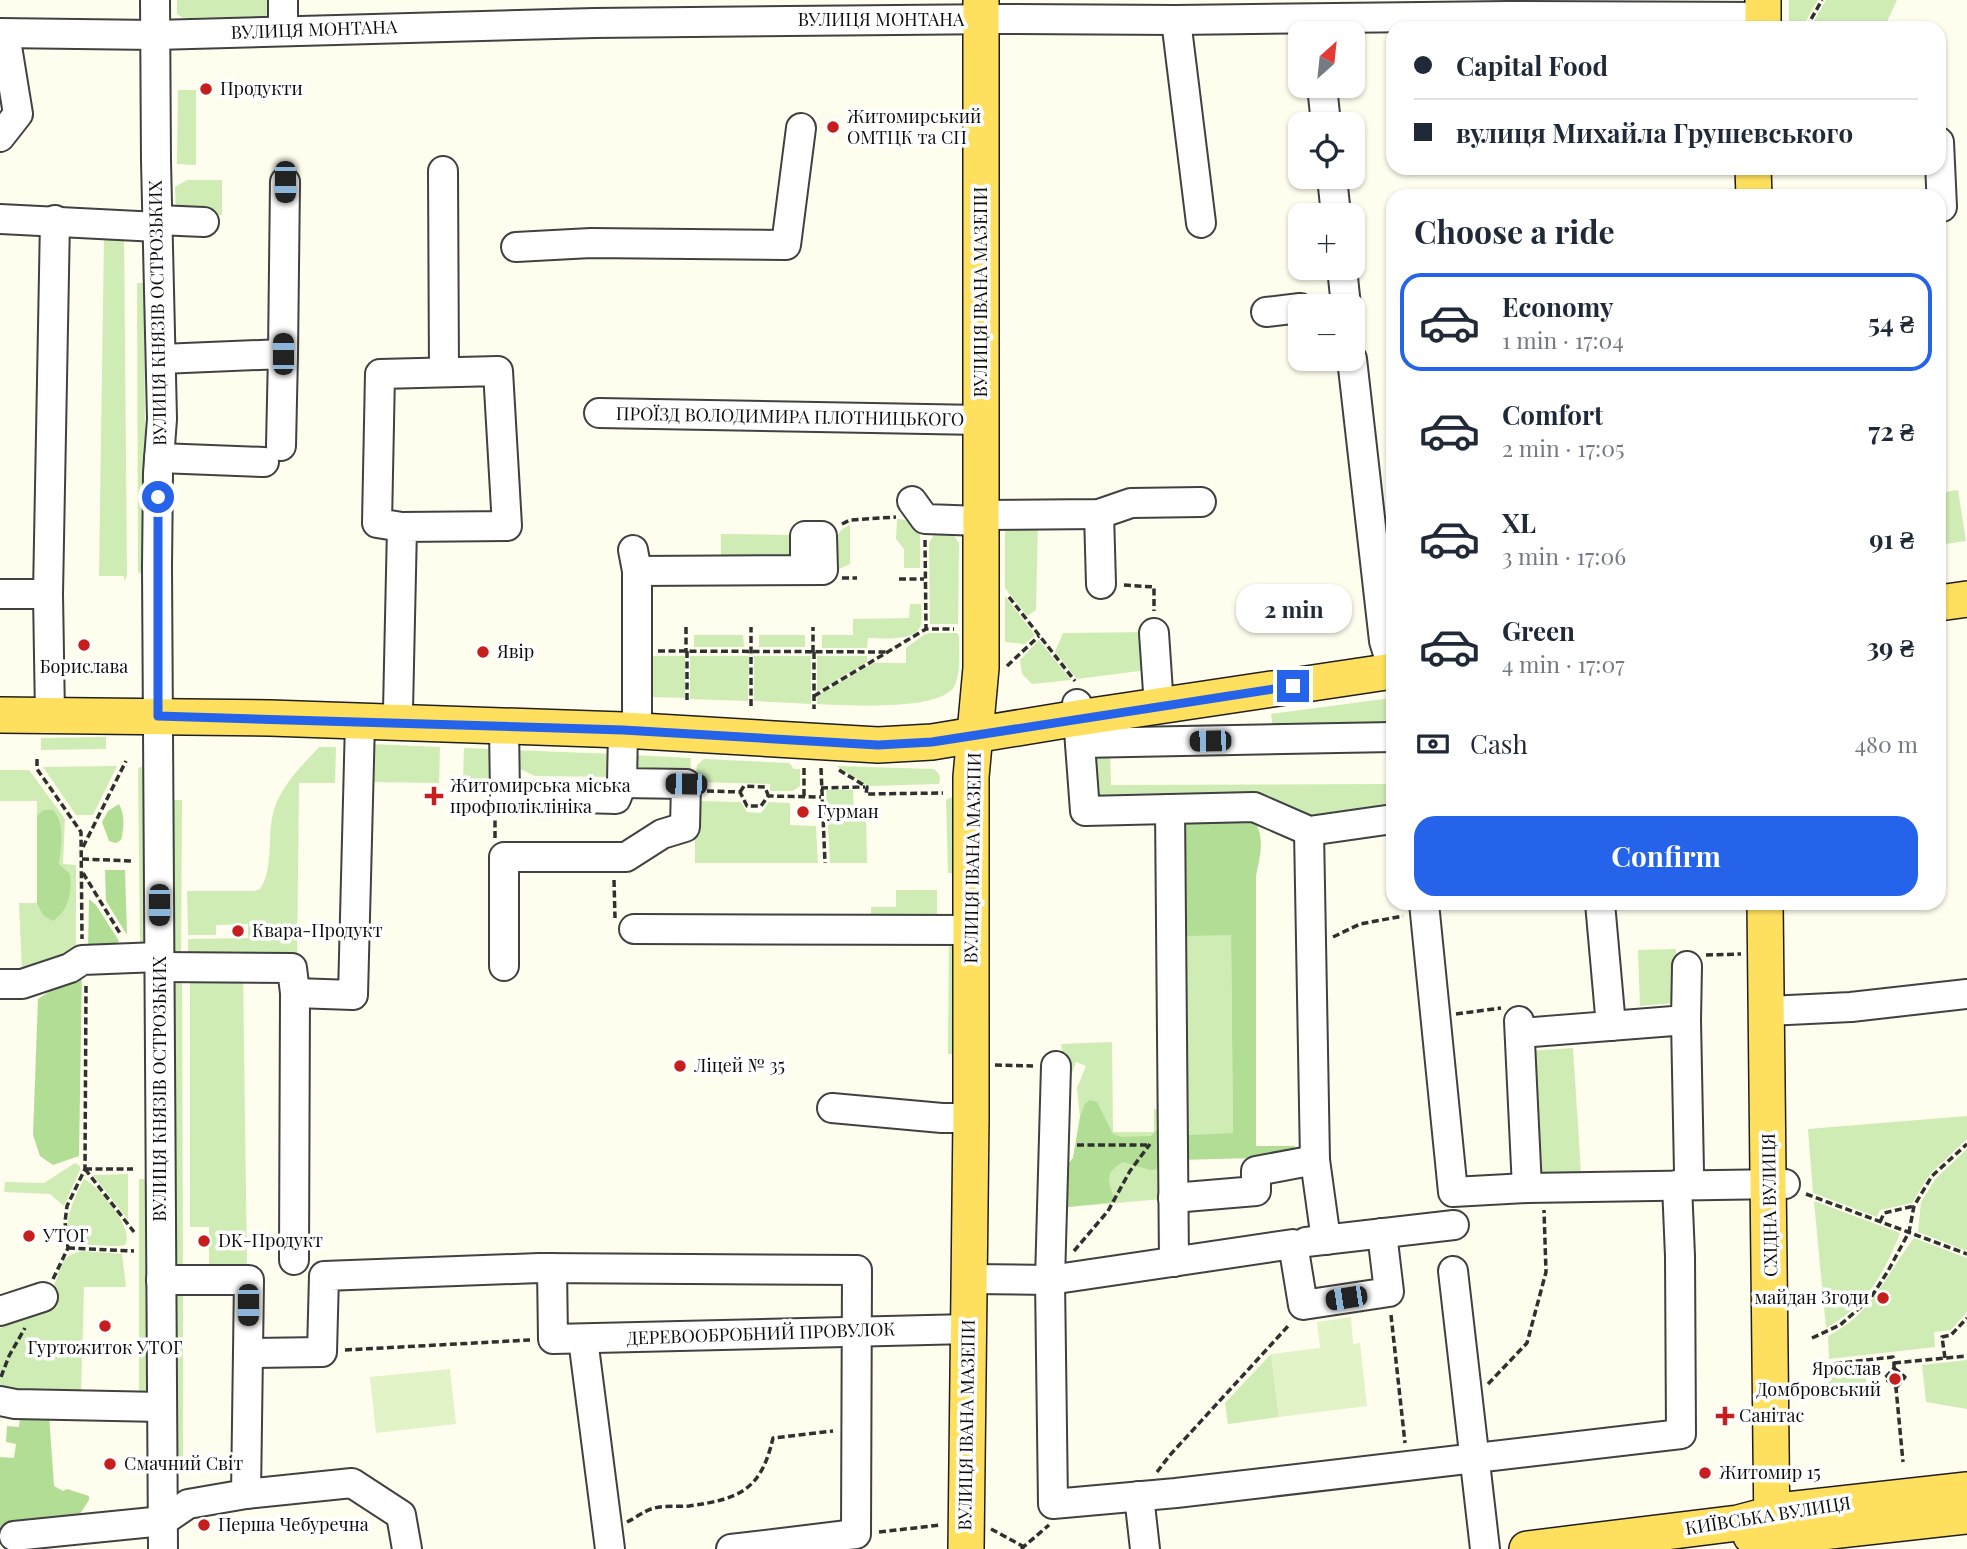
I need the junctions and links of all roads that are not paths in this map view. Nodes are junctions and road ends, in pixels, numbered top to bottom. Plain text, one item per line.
1 (155, 0) edge
2 (283, 0) edge
3 (1507, 8) edge
4 (1352, 9) edge
5 (789, 10) edge
6 (981, 10) edge
7 (1223, 10) edge
8 (594, 12) edge
9 (1756, 15) edge
10 (1176, 20) junction
11 (1288, 21) edge
12 (1327, 21) edge
13 (283, 30) junction
14 (2, 34) edge
15 (155, 35) junction
16 (801, 128) dead end
17 (0, 136) edge
18 (443, 171) dead end
19 (285, 182) dead end
20 (0, 219) edge
21 (55, 220) junction
22 (204, 222) dead end
23 (1201, 223) dead end
24 (157, 224) junction
25 (516, 247) dead end
26 (1288, 309) edge
27 (1266, 312) dead end
28 (283, 354) junction
29 (162, 359) junction
30 (1353, 371) edge
31 (444, 372) junction
32 (599, 413) dead end
33 (981, 420) junction
34 (159, 458) junction
35 (1201, 502) dead end
36 (920, 512) road end
37 (1100, 514) junction
38 (981, 518) junction
39 (402, 527) junction
40 (822, 536) road end
41 (1967, 580) edge
42 (1946, 583) edge
43 (1101, 584) road end
44 (0, 594) edge
45 (47, 594) junction
46 (1967, 600) edge
47 (1946, 602) edge
48 (1154, 633) road end
49 (1386, 647) edge
50 (1386, 665) edge
51 (1386, 665) edge
52 (1158, 692) junction
53 (0, 704) edge
54 (50, 710) junction
55 (158, 710) junction
56 (398, 710) junction
57 (1078, 712) junction
58 (0, 715) edge
59 (360, 722) junction
60 (630, 724) junction
61 (504, 726) junction
62 (975, 727) junction
63 (1386, 736) edge
64 (622, 783) junction
65 (1170, 809) junction
66 (1386, 819) edge
67 (1309, 831) junction
68 (1424, 910) edge
69 (1601, 910) edge
70 (1766, 910) edge
71 (1781, 910) edge
72 (634, 929) road end
73 (971, 930) junction
74 (160, 962) junction
75 (503, 965) dead end
76 (1688, 965) road end
77 (0, 984) edge
78 (295, 993) junction
79 (1967, 994) edge
80 (1775, 1011) junction
81 (1686, 1020) junction
82 (1611, 1026) junction
83 (1056, 1066) road end
84 (832, 1108) dead end
85 (971, 1118) junction
86 (1315, 1160) junction
87 (1683, 1178) junction
88 (1786, 1187) junction
89 (1535, 1188) junction
90 (1173, 1198) junction
91 (1454, 1226) dead end
92 (1382, 1233) junction
93 (1326, 1240) junction
94 (1293, 1244) junction
95 (294, 1260) dead end
96 (1174, 1262) junction
97 (552, 1268) junction
98 (1453, 1271) dead end
99 (970, 1279) junction
100 (161, 1280) junction
101 (1050, 1280) junction
102 (43, 1297) dead end
103 (0, 1311) edge
104 (969, 1329) junction
105 (855, 1331) junction
106 (583, 1339) junction
107 (248, 1353) junction
108 (0, 1401) edge
109 (162, 1407) junction
110 (1476, 1460) junction
111 (1967, 1490) edge
112 (246, 1494) junction
113 (1139, 1496) junction
114 (1967, 1516) edge
115 (163, 1521) junction
116 (1779, 1532) edge
117 (966, 1534) edge
118 (14, 1536) dead end
119 (609, 1541) edge
120 (163, 1549) edge
121 (407, 1549) edge
122 (730, 1549) edge
123 (1145, 1549) edge
124 (1485, 1549) edge
125 (1527, 1549) edge
126 (1629, 1549) edge

1 - 15 street, ВУЛИЦЯ КНЯЗІВ ОСТРОЗЬКИХ
2 - 13 street
3 - 4 street, ВУЛИЦЯ МОНТАНА
3 - 9 street, ВУЛИЦЯ МОНТАНА
4 - 12 street, ВУЛИЦЯ МОНТАНА
5 - 6 street, ВУЛИЦЯ МОНТАНА
5 - 8 street, ВУЛИЦЯ МОНТАНА
6 - 10 street, ВУЛИЦЯ МОНТАНА
6 - 33 main road, ВУЛИЦЯ ІВАНА МАЗЕПИ
7 - 10 street, ВУЛИЦЯ МОНТАНА
7 - 11 street, ВУЛИЦЯ МОНТАНА
8 - 13 street, ВУЛИЦЯ МОНТАНА
10 - 23 street
13 - 15 street, ВУЛИЦЯ МОНТАНА
14 - 15 street, ВУЛИЦЯ МОНТАНА
14 - 17 street
15 - 24 street, ВУЛИЦЯ КНЯЗІВ ОСТРОЗЬКИХ
16 - 25 street
18 - 31 street
19 - 28 street
20 - 21 street
21 - 24 street
21 - 45 street
22 - 24 street
24 - 29 street, ВУЛИЦЯ КНЯЗІВ ОСТРОЗЬКИХ
26 - 27 street
28 - 29 street
28 - 34 street
29 - 34 street, ВУЛИЦЯ КНЯЗІВ ОСТРОЗЬКИХ
30 - 49 street
31 - 39 street
31 - 39 street
32 - 33 street, ПРОЇЗД ВОЛОДИМИРА ПЛОТНИЦЬКОГО
33 - 38 main road, ВУЛИЦЯ ІВАНА МАЗЕПИ
34 - 55 street, ВУЛИЦЯ КНЯЗІВ ОСТРОЗЬКИХ
35 - 37 street
36 - 38 street
37 - 38 street
37 - 43 street
38 - 62 main road, ВУЛИЦЯ ІВАНА МАЗЕПИ
39 - 56 street
40 - 60 street
41 - 42 main road
44 - 45 street
45 - 54 street
46 - 47 main road
48 - 52 street
50 - 52 main road
51 - 57 main road
52 - 57 main road
53 - 54 main road
54 - 55 main road
54 - 58 main road
55 - 56 main road
55 - 59 main road
55 - 74 street, ВУЛИЦЯ КНЯЗІВ ОСТРОЗЬКИХ
56 - 60 main road
57 - 62 main road
57 - 63 street
57 - 65 street
59 - 61 main road
59 - 78 street
60 - 61 main road
60 - 62 main road
60 - 64 street
61 - 64 street
62 - 73 main road, ВУЛИЦЯ ІВАНА МАЗЕПИ
64 - 75 street
65 - 67 street
65 - 90 street
66 - 67 street
67 - 86 street
68 - 89 street
69 - 82 street
70 - 80 main road, СХІДНА ВУЛИЦЯ
71 - 80 main road, СХІДНА ВУЛИЦЯ
72 - 73 street
73 - 85 main road, ВУЛИЦЯ ІВАНА МАЗЕПИ
74 - 77 street
74 - 78 street
74 - 100 street, ВУЛИЦЯ КНЯЗІВ ОСТРОЗЬКИХ
76 - 81 street
78 - 95 street
79 - 80 street
80 - 88 main road, СХІДНА ВУЛИЦЯ
81 - 82 street
81 - 87 street
82 - 89 street
83 - 101 street
84 - 85 street
85 - 99 main road, ВУЛИЦЯ ІВАНА МАЗЕПИ
86 - 90 street
86 - 93 street
87 - 88 street
87 - 89 street
87 - 110 street
88 - 116 main road, СХІДНА ВУЛИЦЯ
90 - 96 street
91 - 92 street
92 - 93 street
92 - 94 street
93 - 94 street
94 - 96 street
96 - 101 street
97 - 105 street
97 - 106 street, ДЕРЕВООБРОБНИЙ ПРОВУЛОК
97 - 107 street
98 - 110 street
99 - 101 street
99 - 104 main road, ВУЛИЦЯ ІВАНА МАЗЕПИ
100 - 107 street
100 - 109 street, ВУЛИЦЯ КНЯЗІВ ОСТРОЗЬКИХ
101 - 113 street
102 - 103 street
104 - 105 street, ДЕРЕВООБРОБНИЙ ПРОВУЛОК
104 - 117 main road, ВУЛИЦЯ ІВАНА МАЗЕПИ
105 - 106 street, ДЕРЕВООБРОБНИЙ ПРОВУЛОК
105 - 122 street
106 - 119 street
107 - 112 street
108 - 109 street
109 - 115 street, ВУЛИЦЯ КНЯЗІВ ОСТРОЗЬКИХ
110 - 113 street
110 - 124 street
111 - 116 main road, КИЇВСЬКА ВУЛИЦЯ
112 - 115 street
112 - 121 street
113 - 123 street
114 - 116 main road, КИЇВСЬКА ВУЛИЦЯ
115 - 118 street
115 - 120 street, ВУЛИЦЯ КНЯЗІВ ОСТРОЗЬКИХ
116 - 125 main road, КИЇВСЬКА ВУЛИЦЯ
116 - 126 main road, КИЇВСЬКА ВУЛИЦЯ

